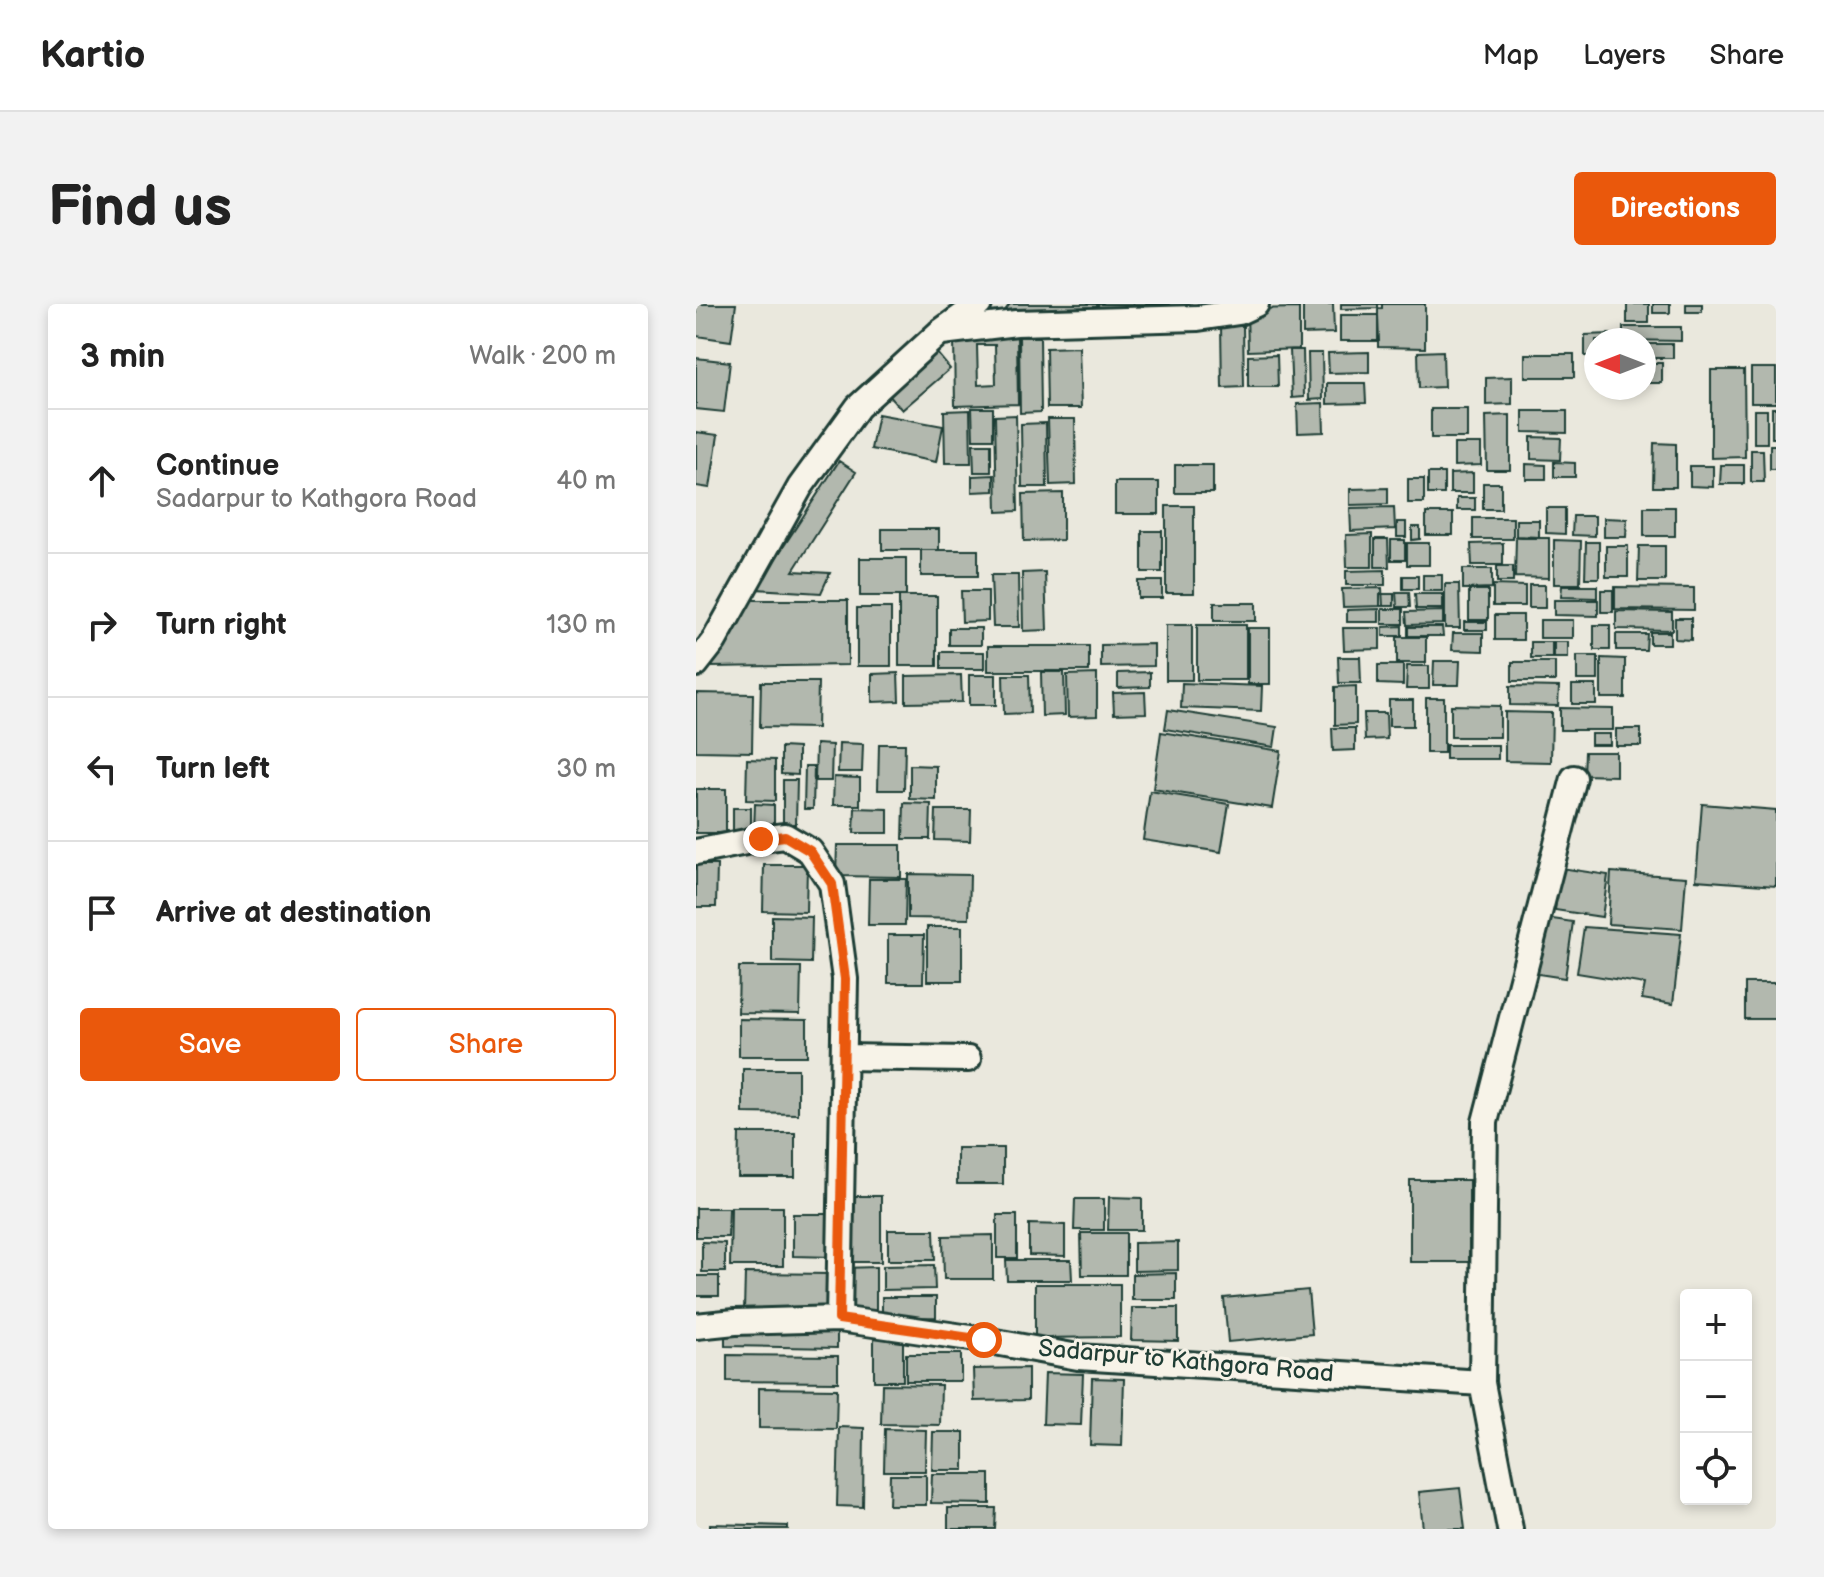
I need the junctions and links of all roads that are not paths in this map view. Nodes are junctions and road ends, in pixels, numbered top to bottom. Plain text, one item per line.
1 (979, 304) edge
2 (1256, 304) edge
3 (939, 333) junction
4 (696, 664) edge
5 (1574, 778) dead end
6 (696, 852) edge
7 (844, 1057) junction
8 (968, 1059) dead end
9 (839, 1319) junction
10 (696, 1326) edge
11 (1482, 1383) junction
12 (1510, 1529) edge

1 - 3 street
2 - 3 street
3 - 4 street
5 - 11 street
6 - 7 street
7 - 8 street
7 - 9 street
9 - 10 street, Sadarpur to Kathgora Road
9 - 11 street, Sadarpur to Kathgora Road
11 - 12 street

